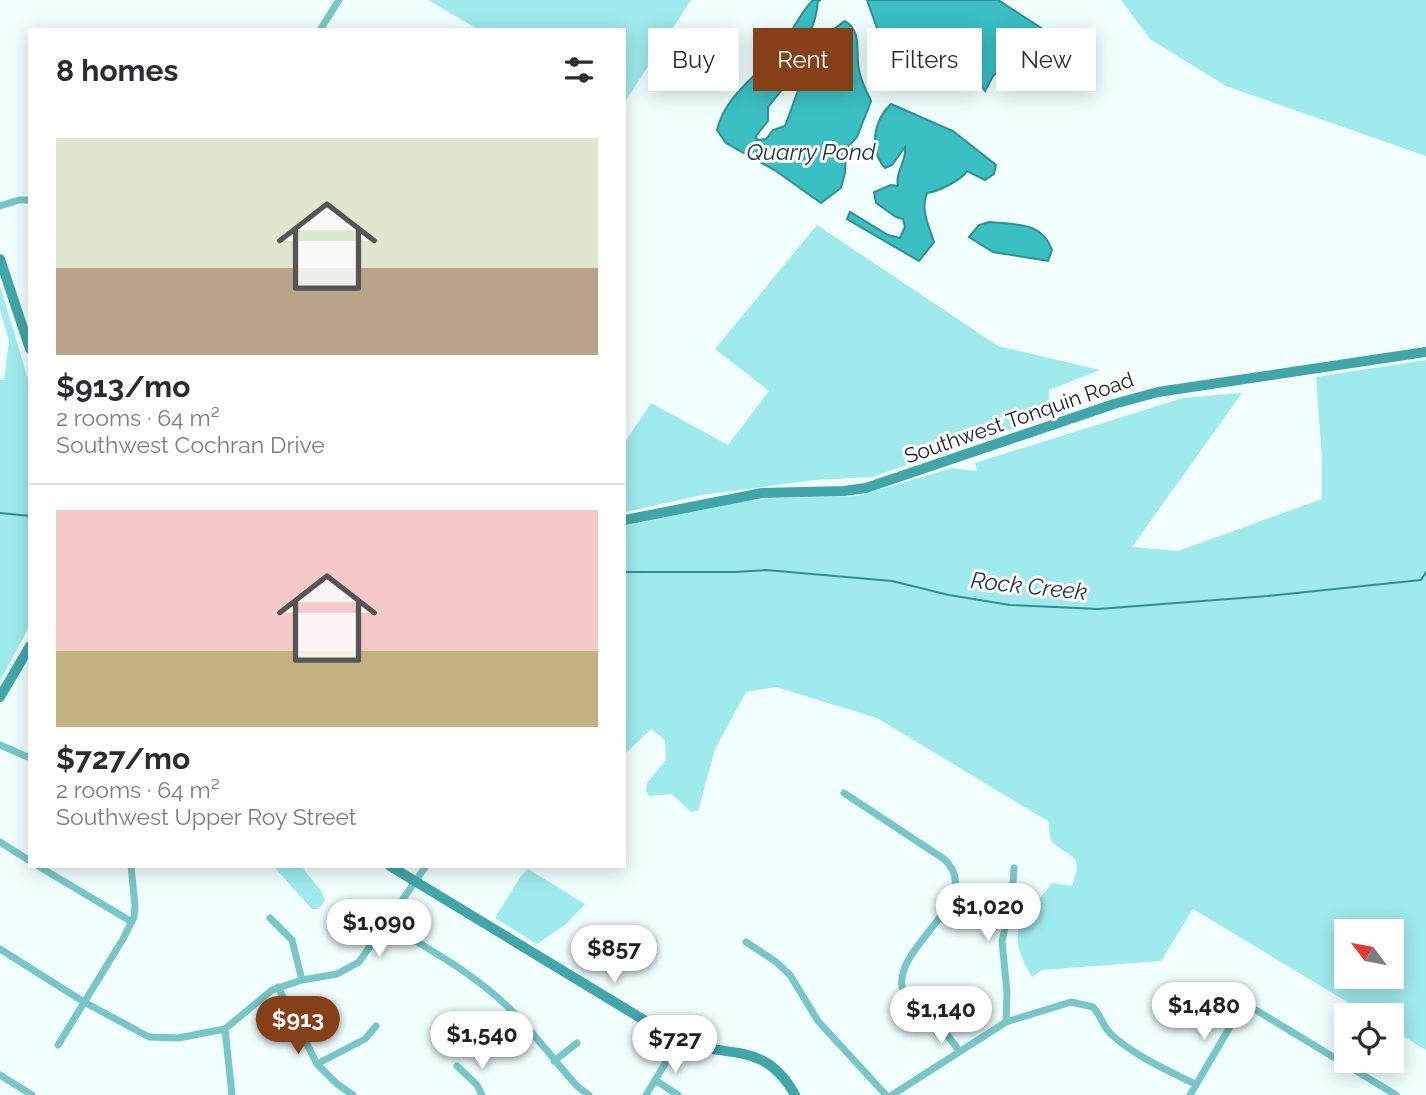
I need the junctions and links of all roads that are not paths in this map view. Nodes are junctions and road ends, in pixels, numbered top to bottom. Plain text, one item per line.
1 (339, 0) edge
2 (321, 28) edge
3 (28, 200) edge
4 (0, 206) edge
5 (0, 259) edge
6 (28, 343) edge
7 (1426, 352) edge
8 (626, 520) edge
9 (28, 649) edge
10 (0, 697) edge
11 (0, 745) edge
12 (28, 757) edge
13 (845, 793) dead end
14 (0, 842) edge
15 (28, 860) edge
16 (41, 868) edge
17 (131, 868) edge
18 (393, 868) edge
19 (425, 868) edge
20 (1014, 869) dead end
21 (416, 882) junction
22 (270, 918) dead end
23 (132, 922) junction
24 (387, 924) junction
25 (746, 942) dead end
26 (0, 949) edge
27 (302, 980) junction
28 (278, 987) junction
29 (1218, 987) dead end
30 (85, 1002) junction
31 (1244, 1003) junction
32 (1006, 1022) junction
33 (376, 1026) dead end
34 (225, 1029) junction
35 (679, 1041) junction
36 (577, 1043) dead end
37 (58, 1045) dead end
38 (959, 1051) junction
39 (554, 1061) junction
40 (317, 1064) junction
41 (457, 1066) dead end
42 (0, 1075) edge
43 (655, 1080) junction
44 (1195, 1084) junction
45 (32, 1095) edge
46 (232, 1095) edge
47 (353, 1095) edge
48 (482, 1095) edge
49 (589, 1095) edge
50 (646, 1095) edge
51 (678, 1095) edge
52 (795, 1095) edge
53 (886, 1095) edge
54 (892, 1095) edge
55 (1190, 1095) edge
56 (1396, 1095) edge

1 - 2 street
3 - 4 street
5 - 6 main road
7 - 8 main road, Southwest Tonquin Road
9 - 10 main road
11 - 12 street
13 - 38 street
14 - 15 street
16 - 23 street
17 - 23 street
18 - 21 main road
19 - 21 street
20 - 32 street
21 - 24 street
21 - 35 main road
22 - 27 street
23 - 30 street
24 - 27 street
24 - 39 street
25 - 53 street
26 - 30 street
27 - 28 street
28 - 34 street
28 - 40 street
29 - 31 street
30 - 34 street
30 - 37 street
31 - 44 street
31 - 56 street
32 - 38 street
32 - 44 street
33 - 40 street
34 - 46 street
35 - 43 street
35 - 52 main road
36 - 39 street
38 - 54 street
39 - 49 street
40 - 47 street
41 - 48 street
42 - 45 street
43 - 50 street
43 - 51 street
44 - 55 street

